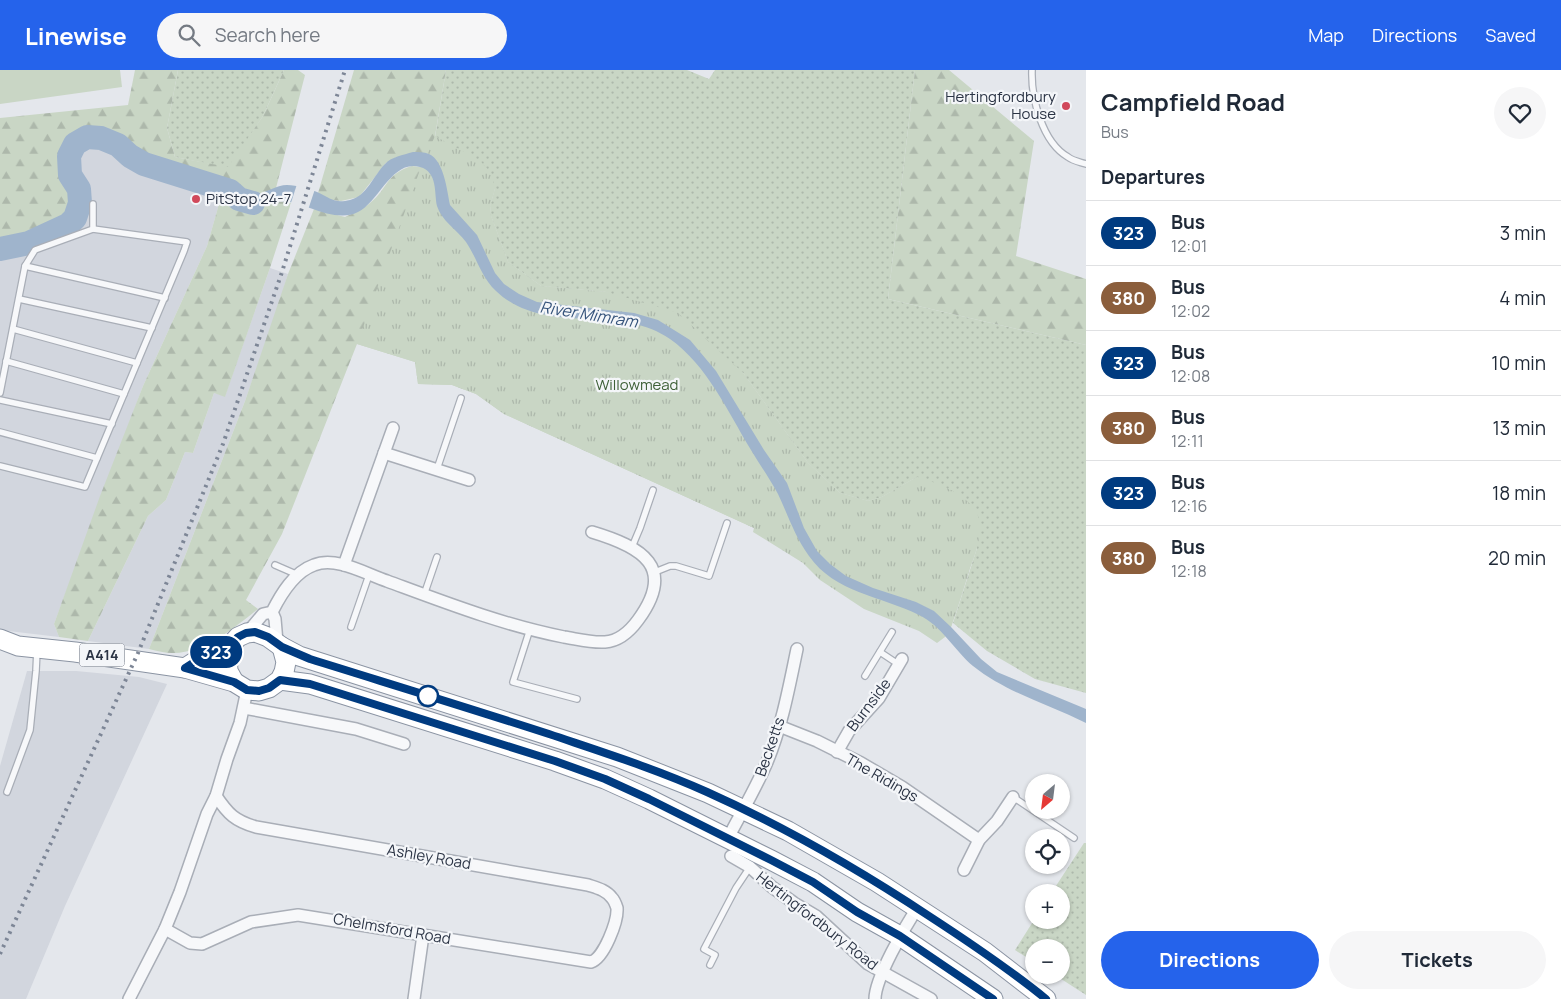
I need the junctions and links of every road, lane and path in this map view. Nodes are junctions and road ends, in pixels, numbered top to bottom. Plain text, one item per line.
1 (1032, 70) edge
2 (1086, 164) edge
3 (93, 204) dead end
4 (93, 229) junction
5 (25, 266) junction
6 (19, 298) junction
7 (165, 298) junction
8 (152, 328) junction
9 (13, 329) junction
10 (6, 361) junction
11 (137, 363) junction
12 (0, 393) edge
13 (124, 394) junction
14 (461, 398) dead end
15 (0, 400) edge
16 (112, 424) junction
17 (393, 428) dead end
18 (0, 432) edge
19 (384, 453) junction
20 (97, 458) junction
21 (0, 466) edge
22 (437, 470) junction
23 (469, 480) dead end
24 (652, 490) dead end
25 (726, 523) dead end
26 (592, 532) dead end
27 (632, 547) junction
28 (437, 557) dead end
29 (275, 565) dead end
30 (344, 565) junction
31 (654, 572) junction
32 (298, 575) junction
33 (369, 575) junction
34 (424, 595) junction
35 (272, 612) junction
36 (351, 627) dead end
37 (530, 629) junction
38 (892, 632) dead end
39 (246, 633) junction
40 (0, 639) edge
41 (280, 644) junction
42 (231, 645) junction
43 (28, 647) junction
44 (796, 649) dead end
45 (0, 652) edge
46 (880, 652) junction
47 (900, 661) joint
48 (185, 668) junction
49 (865, 676) dead end
50 (280, 680) junction
51 (242, 693) junction
52 (577, 699) dead end
53 (780, 726) junction
54 (404, 744) dead end
55 (837, 752) junction
56 (7, 792) dead end
57 (216, 796) junction
58 (1013, 797) joint
59 (743, 809) junction
60 (1074, 838) dead end
61 (979, 840) junction
62 (729, 847) junction
63 (750, 868) junction
64 (964, 870) dead end
65 (917, 908) junction
66 (165, 929) junction
67 (423, 935) junction
68 (610, 935) joint
69 (900, 936) junction
70 (710, 965) dead end
71 (883, 973) junction
72 (129, 999) edge
73 (414, 999) edge
74 (875, 999) edge
75 (931, 999) edge
76 (993, 999) edge
77 (1046, 999) edge

1 - 2 lane
3 - 4 lane
4 - 5 lane
4 - 7 lane
5 - 6 lane
5 - 7 lane
6 - 8 lane
6 - 9 lane
7 - 8 lane
8 - 11 lane
9 - 10 lane
9 - 11 lane
10 - 12 lane
10 - 13 lane
11 - 13 lane
13 - 16 lane
14 - 22 lane
15 - 16 lane
16 - 20 lane
17 - 19 street
18 - 20 lane
19 - 22 street
19 - 30 street
20 - 21 lane
22 - 23 street
24 - 27 lane
25 - 31 lane
26 - 27 street
27 - 31 street
28 - 34 lane
29 - 32 lane
30 - 32 street
30 - 33 street
31 - 37 street
32 - 35 street
33 - 34 street
33 - 36 lane
34 - 37 street
35 - 39 street
35 - 41 street
37 - 52 lane
38 - 46 lane
39 - 41 highway
39 - 42 highway
40 - 43 highway, A414
41 - 50 highway
41 - 59 highway
42 - 48 highway
42 - 51 highway
43 - 45 highway, A414
43 - 48 highway, A414
43 - 56 lane
44 - 53 street, Becketts
46 - 47 lane
46 - 49 lane
47 - 55 street, Burnside
48 - 51 highway, A414
50 - 51 highway
50 - 62 highway
51 - 54 street
51 - 57 street
53 - 55 street, The Ridings
53 - 59 street, Becketts
55 - 61 street, The Ridings
57 - 66 street
57 - 68 street, Ashley Road
58 - 60 lane
58 - 61 street
59 - 62 street, Becketts
59 - 65 highway
61 - 64 street
62 - 63 street, Hertingfordbury Road
62 - 69 highway
63 - 70 lane
63 - 71 street, Hertingfordbury Road
65 - 69 street
65 - 77 highway
66 - 67 street, Chelmsford Road
66 - 72 street
67 - 68 street, Chelmsford Road
67 - 73 street
69 - 71 street
69 - 76 highway
71 - 74 street
71 - 75 street, Hertingfordbury Road

